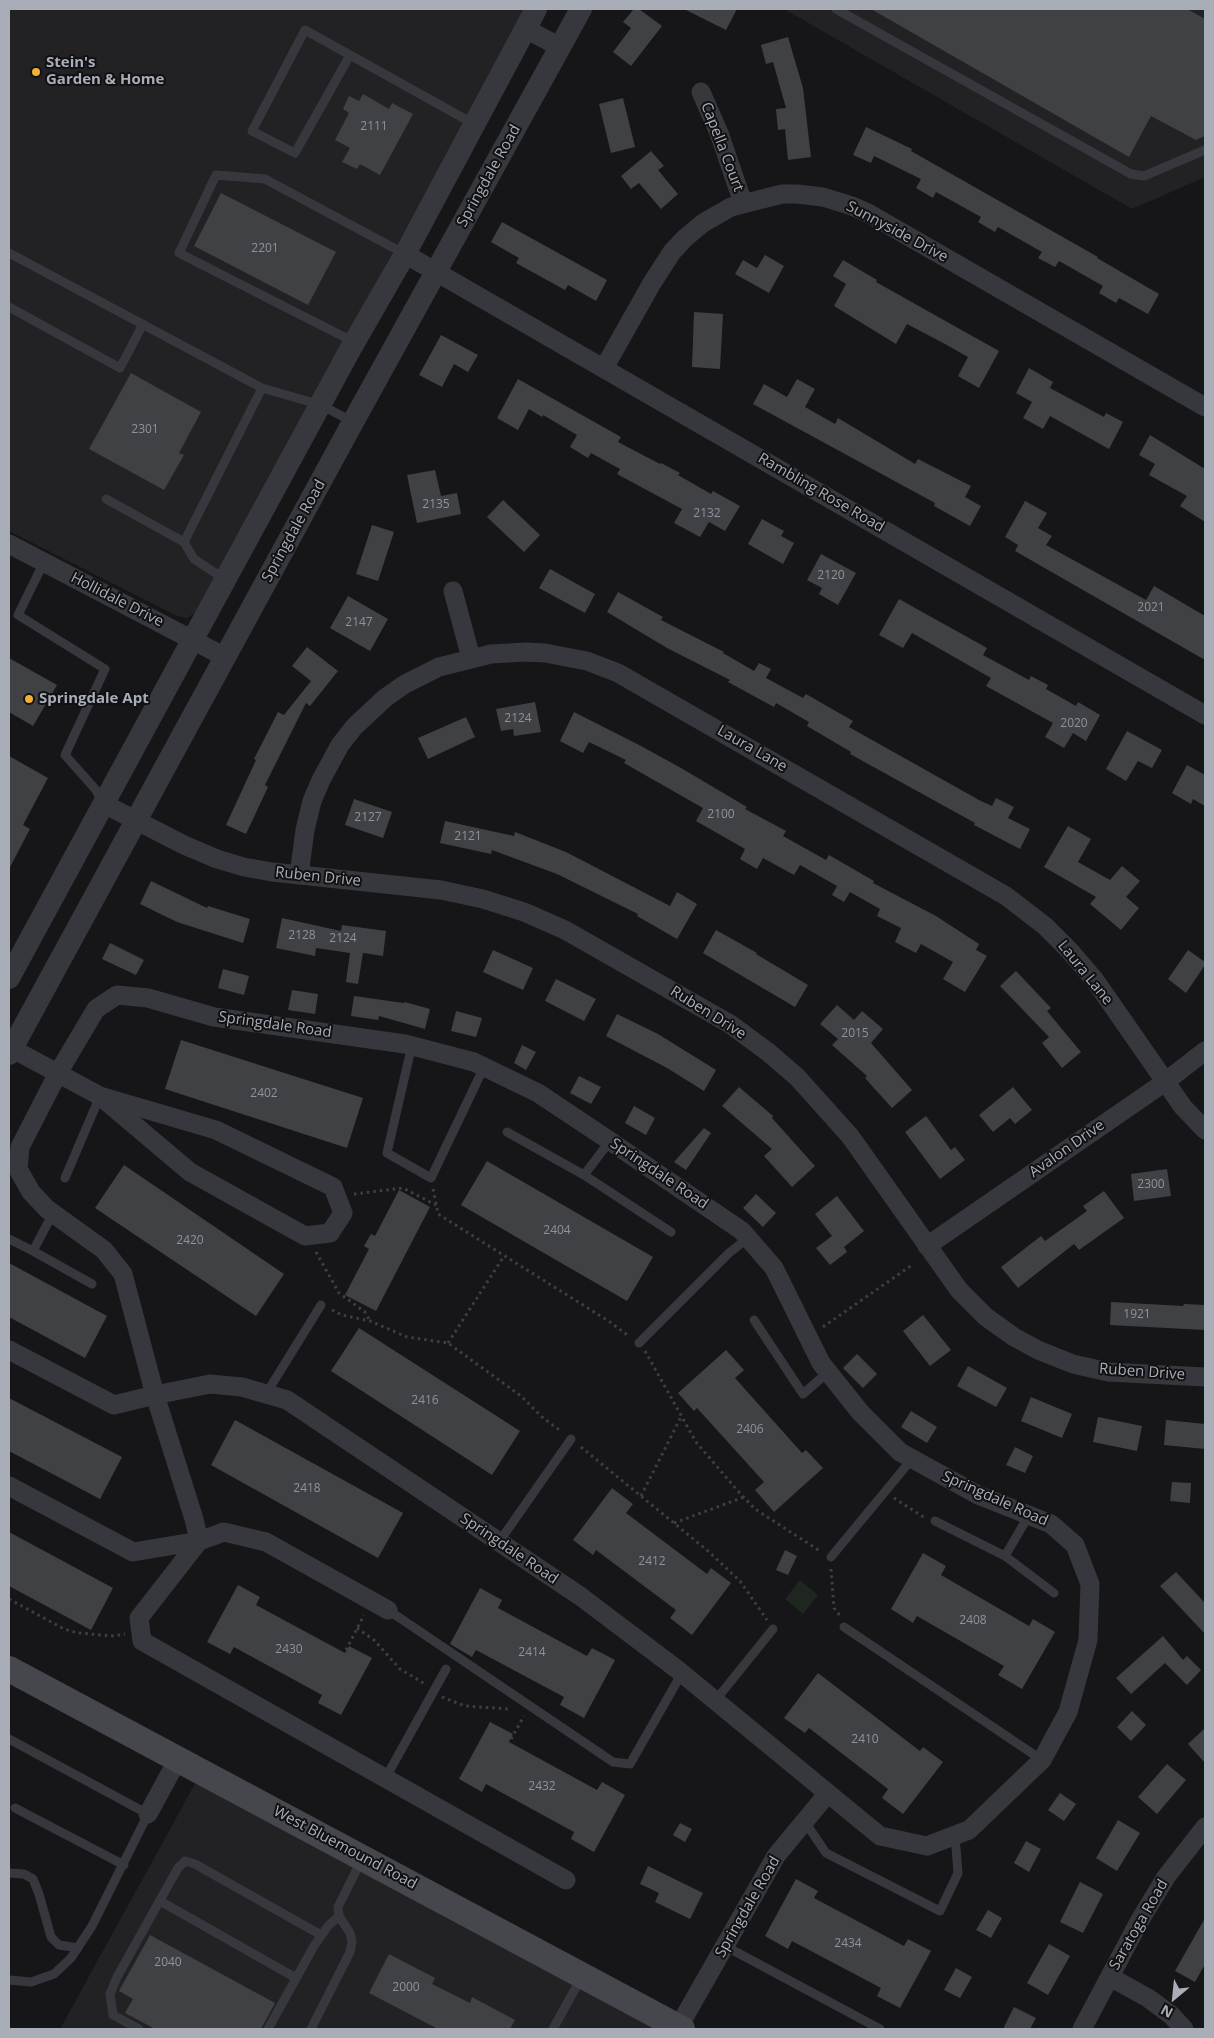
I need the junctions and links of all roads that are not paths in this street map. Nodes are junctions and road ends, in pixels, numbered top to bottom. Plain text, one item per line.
1 (536, 9) edge
2 (581, 9) edge
3 (836, 9) edge
4 (526, 29) junction
5 (560, 47) junction
6 (350, 55) junction
7 (701, 92) dead end
8 (475, 124) junction
9 (1205, 150) edge
10 (743, 203) junction
11 (9, 253) edge
12 (405, 254) junction
13 (437, 271) junction
14 (9, 307) edge
15 (143, 324) junction
16 (354, 342) junction
17 (604, 368) junction
18 (262, 388) junction
19 (321, 405) junction
20 (1205, 407) edge
21 (353, 422) junction
22 (106, 499) dead end
23 (184, 542) junction
24 (9, 544) edge
25 (44, 562) junction
26 (226, 580) junction
27 (453, 592) dead end
28 (193, 640) junction
29 (225, 657) junction
30 (471, 658) junction
31 (1205, 715) edge
32 (104, 804) junction
33 (136, 820) junction
34 (299, 875) junction
35 (9, 978) edge
36 (412, 1045) junction
37 (10, 1050) edge
38 (1205, 1051) edge
39 (484, 1067) junction
40 (58, 1073) junction
41 (1164, 1082) junction
42 (100, 1096) junction
43 (1205, 1130) edge
44 (507, 1132) dead end
45 (610, 1141) junction
46 (584, 1175) junction
47 (65, 1178) dead end
48 (53, 1213) junction
49 (671, 1232) dead end
50 (748, 1238) junction
51 (9, 1239) edge
52 (927, 1246) junction
53 (33, 1251) junction
54 (92, 1284) dead end
55 (321, 1305) dead end
56 (754, 1320) dead end
57 (639, 1343) road end
58 (9, 1350) edge
59 (828, 1372) junction
60 (1205, 1377) edge
61 (266, 1394) junction
62 (156, 1395) junction
63 (571, 1439) dead end
64 (912, 1459) junction
65 (9, 1486) edge
66 (1029, 1515) junction
67 (935, 1521) road end
68 (199, 1541) junction
69 (499, 1542) junction
70 (1005, 1556) junction
71 (831, 1557) road end
72 (1054, 1593) dead end
73 (388, 1610) joint
74 (844, 1627) road end
75 (774, 1629) dead end
76 (9, 1669) edge
77 (446, 1669) dead end
78 (682, 1673) junction
79 (715, 1700) junction
80 (9, 1739) edge
81 (178, 1759) junction
82 (1042, 1760) junction
83 (385, 1778) junction
84 (828, 1793) junction
85 (15, 1808) dead end
86 (148, 1814) junction
87 (805, 1822) junction
88 (1205, 1827) edge
89 (956, 1835) junction
90 (363, 1858) junction
91 (124, 1865) junction
92 (9, 1873) edge
93 (566, 1880) dead end
94 (160, 1901) junction
95 (339, 1916) junction
96 (321, 1935) junction
97 (725, 1946) junction
98 (78, 1948) junction
99 (582, 1976) junction
100 (1110, 1977) junction
101 (296, 1978) junction
102 (9, 1980) edge
103 (680, 2028) edge
104 (139, 2029) edge
105 (268, 2029) edge
106 (311, 2029) edge
107 (553, 2029) edge
108 (880, 2029) edge
109 (1082, 2029) edge
110 (1184, 2029) edge

1 - 4 street
2 - 5 street, Springdale Road
3 - 9 lane
4 - 5 street
4 - 8 street
5 - 13 street, Springdale Road
6 - 6 lane
6 - 8 lane
7 - 10 street, Capella Court
8 - 12 street
10 - 17 street, Sunnyside Drive
10 - 20 street, Sunnyside Drive
11 - 15 lane
12 - 13 street, Rambling Rose Road
12 - 16 street
12 - 16 lane
13 - 17 street, Rambling Rose Road
13 - 21 street, Springdale Road
14 - 15 lane
15 - 18 lane
16 - 19 street
17 - 31 street, Rambling Rose Road
18 - 19 lane
18 - 23 lane
19 - 21 lane
19 - 26 street
21 - 29 street, Springdale Road
22 - 23 lane
23 - 26 lane
24 - 25 street, Hollidale Drive
25 - 28 street, Hollidale Drive
25 - 32 lane
26 - 28 street
27 - 30 street
28 - 29 street, Hollidale Drive
28 - 32 street
29 - 33 street, Springdale Road
30 - 34 street, Laura Lane
30 - 41 street, Laura Lane
32 - 33 street, Ruben Drive
32 - 35 street
33 - 34 street, Ruben Drive
33 - 37 street, Springdale Road
34 - 52 street, Ruben Drive
36 - 39 street, Springdale Road
36 - 39 lane
36 - 40 street, Springdale Road
37 - 40 street
38 - 41 street, Avalon Drive
39 - 45 street, Springdale Road
40 - 42 street
40 - 48 street, Springdale Road
41 - 43 street, Laura Lane
41 - 52 street, Avalon Drive
42 - 42 street
42 - 47 lane
44 - 46 lane
45 - 46 lane
45 - 50 street, Springdale Road
46 - 49 lane
48 - 53 lane
48 - 62 street, Springdale Road
50 - 57 lane
50 - 59 street, Springdale Road
51 - 53 lane
52 - 60 street, Ruben Drive
53 - 54 lane
55 - 61 lane
56 - 59 lane
58 - 62 street, Springdale Road
59 - 64 street, Springdale Road
61 - 62 street, Springdale Road
61 - 69 street, Springdale Road
62 - 68 street, Springdale Road
63 - 69 lane
64 - 66 street, Springdale Road
64 - 71 lane
65 - 68 street
66 - 70 lane
66 - 82 street, Springdale Road
67 - 70 lane
68 - 73 street
68 - 83 street
69 - 78 street, Springdale Road
70 - 72 lane
73 - 78 lane
74 - 82 lane
75 - 79 lane
76 - 81 main road, West Bluemound Road
77 - 83 lane
78 - 79 street, Springdale Road
79 - 84 street, Springdale Road
80 - 86 lane
81 - 86 street
81 - 90 main road, West Bluemound Road
82 - 89 street, Springdale Road
83 - 93 street
84 - 87 street, Springdale Road
84 - 89 street, Springdale Road
85 - 91 lane
86 - 91 lane
87 - 89 lane
87 - 97 street, Springdale Road
88 - 100 street, Saratoga Road
90 - 95 lane
90 - 99 main road, West Bluemound Road
91 - 98 lane
92 - 98 lane
94 - 96 lane
94 - 101 lane
94 - 104 lane
95 - 96 lane
95 - 106 lane
96 - 101 lane
97 - 103 street, Springdale Road
97 - 108 lane
98 - 102 lane
99 - 103 main road, West Bluemound Road
99 - 107 lane
100 - 109 street, Saratoga Road
100 - 110 street
101 - 105 lane

